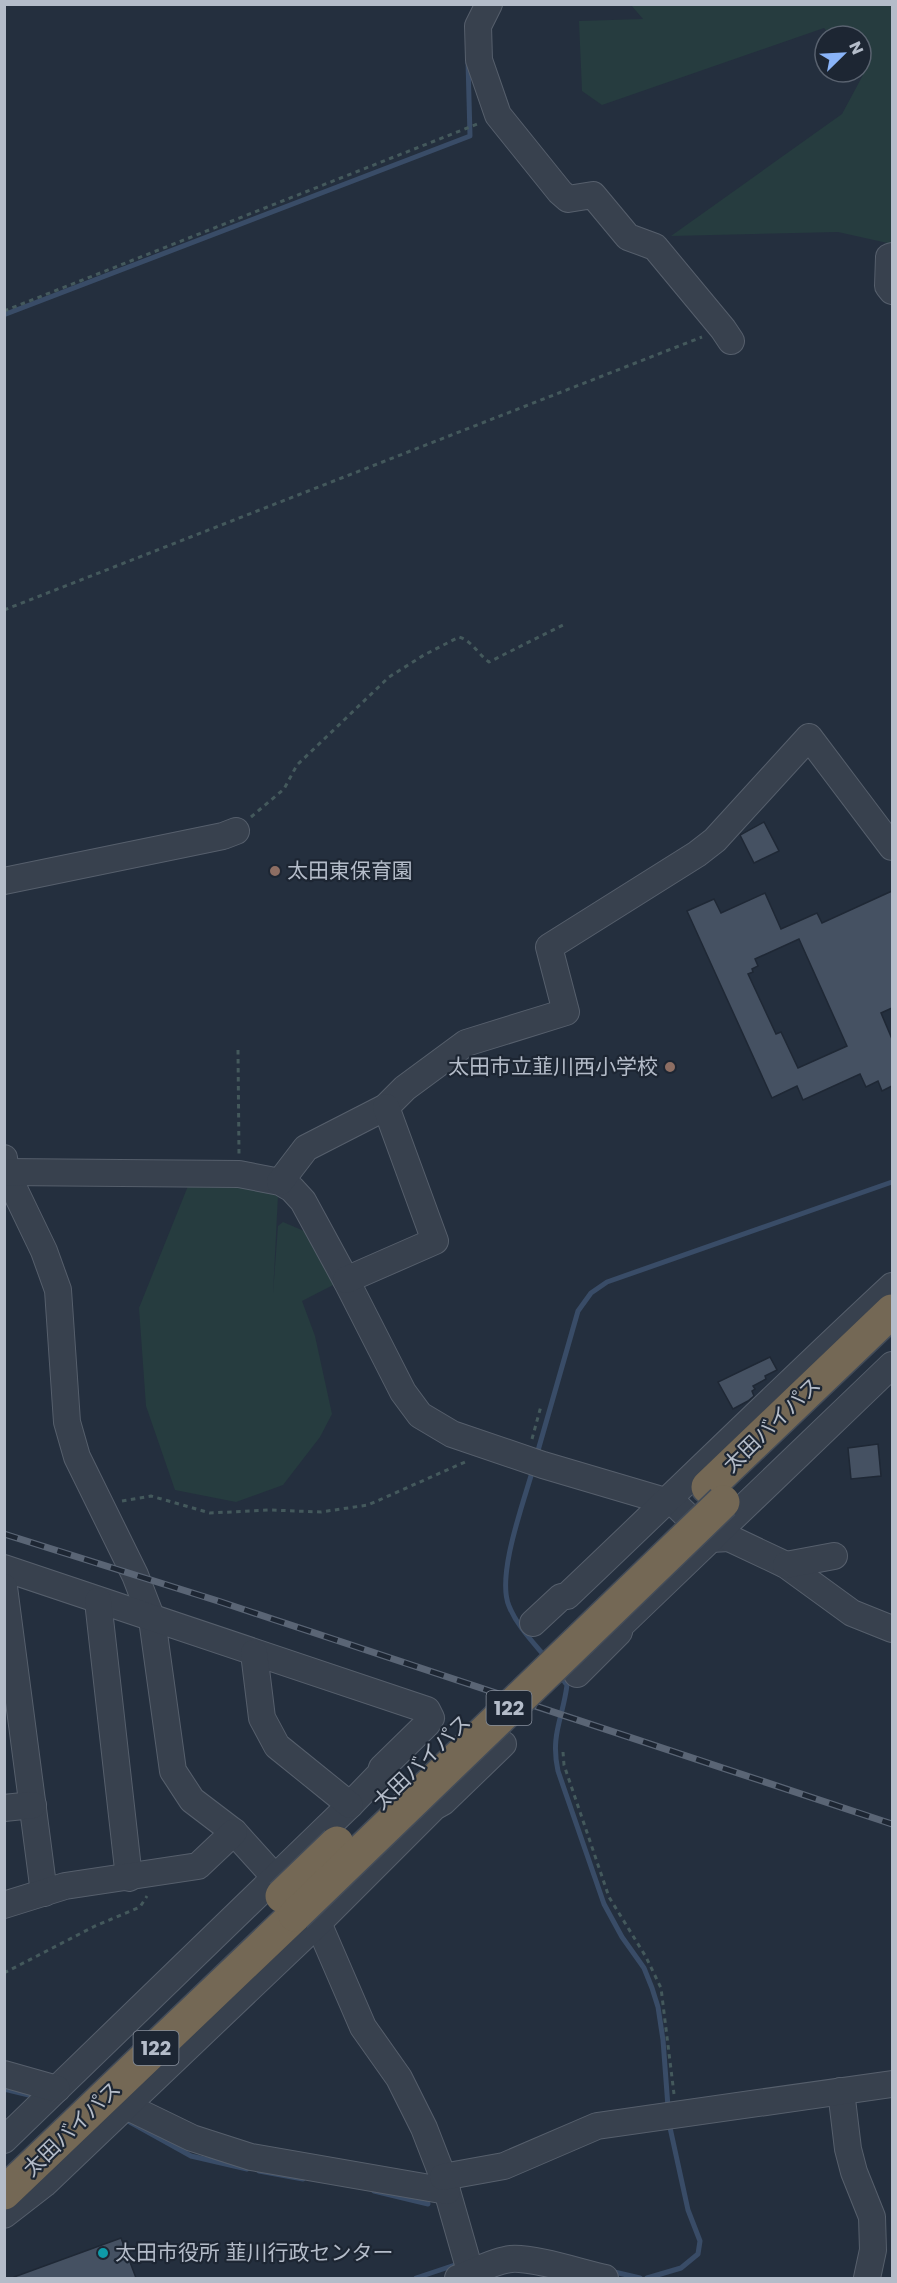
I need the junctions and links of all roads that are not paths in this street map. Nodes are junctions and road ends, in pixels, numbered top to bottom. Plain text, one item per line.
1 (489, 4) edge
2 (892, 256) edge
3 (892, 291) edge
4 (727, 335) road end
5 (236, 831) road end
6 (892, 847) edge
7 (4, 881) edge
8 (386, 1107) junction
9 (5, 1167) edge
10 (280, 1182) junction
11 (346, 1280) junction
12 (892, 1286) edge
13 (892, 1311) edge
14 (892, 1342) edge
15 (892, 1365) edge
16 (668, 1502) junction
17 (718, 1519) junction
18 (834, 1556) dead end
19 (786, 1565) junction
20 (4, 1568) edge
21 (4, 1587) edge
22 (98, 1601) junction
23 (152, 1620) junction
24 (533, 1623) dead end
25 (892, 1629) edge
26 (254, 1653) junction
27 (577, 1674) dead end
28 (503, 1744) dead end
29 (33, 1805) junction
30 (350, 1805) junction
31 (4, 1808) edge
32 (234, 1832) junction
33 (139, 1876) junction
34 (44, 1893) junction
35 (292, 1903) junction
36 (4, 1905) edge
37 (4, 2074) edge
38 (892, 2084) edge
39 (57, 2089) junction
40 (841, 2091) junction
41 (126, 2106) junction
42 (4, 2140) edge
43 (4, 2165) edge
44 (445, 2184) junction
45 (4, 2193) edge
46 (882, 2214) edge
47 (4, 2215) edge
48 (467, 2277) edge
49 (605, 2278) edge
50 (867, 2278) edge

1 - 4 street
2 - 3 street
5 - 7 street
6 - 8 street
8 - 10 street
8 - 11 street
9 - 10 street
9 - 23 street
10 - 11 street
11 - 16 street
12 - 16 street
13 - 17 highway, 太田バイパス / 122
14 - 17 highway, 太田バイパス / 122
15 - 17 street
16 - 17 street
16 - 24 street
17 - 19 street
17 - 27 street
17 - 35 highway, 太田バイパス / 122, bridge
18 - 19 street
19 - 25 street
20 - 22 street
21 - 29 street
22 - 23 street
22 - 33 street
23 - 26 street
23 - 32 street
26 - 30 street
26 - 30 street
28 - 35 street
29 - 31 street
29 - 34 street
30 - 35 street
32 - 33 street
32 - 35 street
33 - 34 street
34 - 36 street
35 - 39 street
35 - 41 street
35 - 43 highway, 太田バイパス / 122
35 - 44 street
35 - 45 highway, 太田バイパス / 122
37 - 39 street
38 - 40 street
39 - 42 street
40 - 44 street
40 - 46 street
41 - 44 street
41 - 47 street
44 - 48 street
46 - 50 street
48 - 49 street

